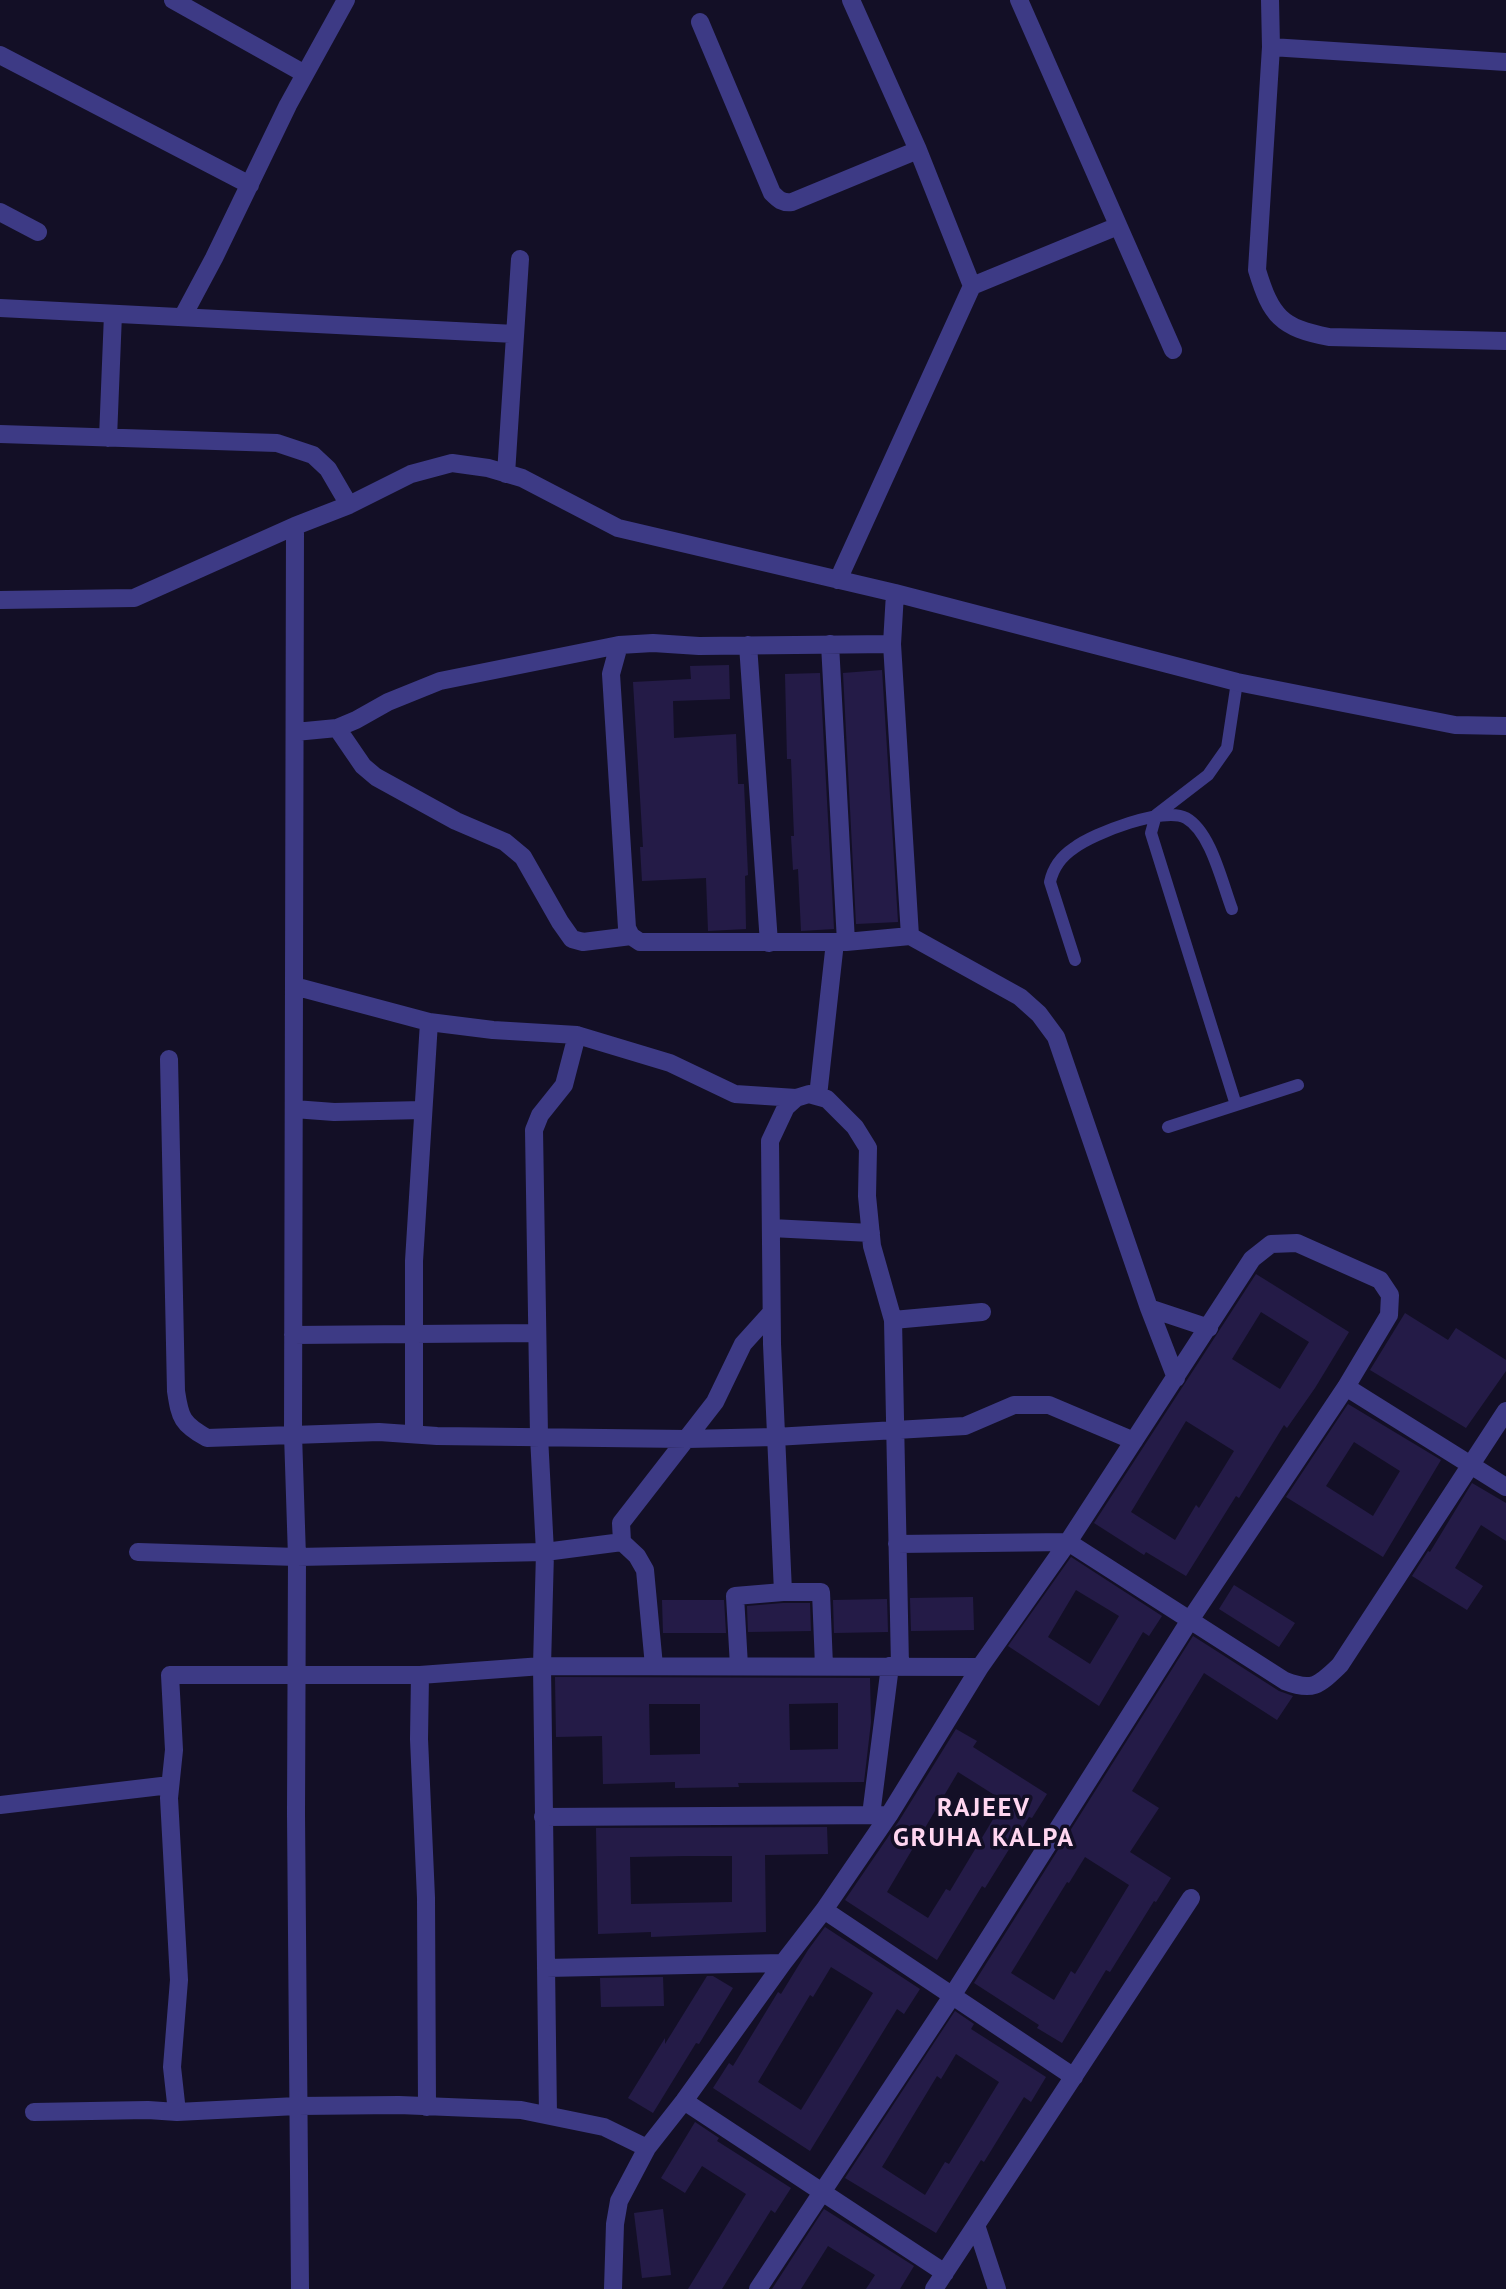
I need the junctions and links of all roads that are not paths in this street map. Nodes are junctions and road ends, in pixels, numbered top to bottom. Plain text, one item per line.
1 (173, 0) edge
2 (346, 0) edge
3 (851, 0) edge
4 (1019, 0) edge
5 (1270, 0) edge
6 (700, 22) dead end
7 (1270, 47) junction
8 (0, 55) edge
9 (1506, 62) edge
10 (305, 74) junction
11 (918, 150) junction
12 (250, 185) junction
13 (0, 212) edge
14 (1118, 226) junction
15 (38, 232) dead end
16 (520, 259) dead end
17 (972, 286) junction
18 (0, 308) edge
19 (113, 314) junction
20 (183, 316) junction
21 (515, 334) junction
22 (1506, 341) edge
23 (1173, 350) dead end
24 (0, 434) edge
25 (108, 438) junction
26 (506, 474) junction
27 (349, 505) junction
28 (295, 526) junction
29 (838, 580) junction
30 (895, 593) junction
31 (0, 600) edge
32 (830, 644) junction
33 (891, 644) junction
34 (619, 645) junction
35 (748, 645) junction
36 (1237, 681) junction
37 (1506, 726) edge
38 (337, 728) junction
39 (295, 732) junction
40 (1156, 815) junction
41 (1232, 909) dead end
42 (631, 936) junction
43 (910, 936) junction
44 (841, 942) junction
45 (769, 943) junction
46 (1075, 960) dead end
47 (294, 986) junction
48 (429, 1022) junction
49 (577, 1035) junction
50 (169, 1059) dead end
51 (1298, 1085) dead end
52 (818, 1096) junction
53 (796, 1098) junction
54 (1237, 1105) junction
55 (294, 1109) junction
56 (423, 1110) junction
57 (1168, 1127) dead end
58 (771, 1228) junction
59 (871, 1233) junction
60 (1149, 1308) junction
61 (982, 1312) dead end
62 (771, 1313) junction
63 (893, 1320) junction
64 (1209, 1328) junction
65 (537, 1333) junction
66 (293, 1335) junction
67 (414, 1335) junction
68 (1176, 1378) junction
69 (1346, 1387) junction
70 (1506, 1411) edge
71 (895, 1428) junction
72 (293, 1434) junction
73 (414, 1434) junction
74 (539, 1436) junction
75 (775, 1437) junction
76 (687, 1439) junction
77 (1134, 1441) junction
78 (1469, 1465) junction
79 (1506, 1487) edge
80 (622, 1542) junction
81 (1068, 1542) junction
82 (897, 1544) junction
83 (138, 1552) dead end
84 (545, 1552) junction
85 (297, 1557) junction
86 (783, 1592) junction
87 (1190, 1620) junction
88 (542, 1666) junction
89 (654, 1666) junction
90 (739, 1666) junction
91 (824, 1666) junction
92 (895, 1666) junction
93 (980, 1667) junction
94 (420, 1675) junction
95 (297, 1676) junction
96 (170, 1785) junction
97 (0, 1805) edge
98 (880, 1815) junction
99 (543, 1817) junction
100 (1191, 1898) dead end
101 (824, 1910) junction
102 (783, 1963) junction
103 (546, 1968) junction
104 (952, 1996) junction
105 (1074, 2077) junction
106 (684, 2101) junction
107 (297, 2106) junction
108 (427, 2107) junction
109 (34, 2112) dead end
110 (177, 2112) junction
111 (548, 2115) junction
112 (647, 2148) junction
113 (822, 2191) junction
114 (976, 2225) junction
115 (945, 2273) junction
116 (300, 2289) edge
117 (613, 2289) edge
118 (758, 2289) edge
119 (934, 2289) edge
120 (997, 2289) edge

1 - 10 street
2 - 10 street
3 - 11 street
4 - 14 street
5 - 7 street
6 - 11 street
7 - 9 street
7 - 22 street
8 - 12 street
10 - 12 street
11 - 17 street
12 - 20 street
13 - 15 street
14 - 17 street
14 - 23 street
16 - 21 street
17 - 29 street
18 - 19 street
19 - 20 street
19 - 25 street
20 - 21 street
21 - 26 street
24 - 25 street
25 - 27 street
26 - 27 street
26 - 29 street
27 - 28 street
28 - 31 street
28 - 39 street
29 - 30 street
30 - 33 street
30 - 36 street
32 - 33 street
32 - 35 street
32 - 44 street
33 - 43 street
34 - 35 street
34 - 38 street
34 - 42 street
35 - 45 street
36 - 37 street
36 - 40 lane
38 - 39 street
38 - 42 street
39 - 47 street
40 - 41 lane
40 - 46 lane
40 - 54 lane
42 - 45 street
43 - 44 street
43 - 60 street
44 - 45 street
44 - 52 street
47 - 48 street
47 - 55 street
48 - 49 street
48 - 56 street
49 - 53 street
49 - 65 street
50 - 72 street
51 - 54 lane
52 - 53 street
52 - 59 street
53 - 58 street
54 - 57 lane
55 - 56 street
55 - 66 street
56 - 67 street
58 - 59 street
58 - 62 street
59 - 63 street
60 - 64 street
60 - 68 street
61 - 63 street
62 - 75 street
62 - 76 street
63 - 71 street
64 - 68 street
64 - 69 street
65 - 67 street
65 - 74 street
66 - 67 street
66 - 72 street
67 - 73 street
68 - 77 street
69 - 78 street
69 - 87 street
70 - 78 street
71 - 75 street
71 - 77 street
71 - 82 street
72 - 73 street
72 - 85 street
73 - 74 street
74 - 76 street
74 - 84 street
75 - 76 street
75 - 86 street
76 - 80 street
77 - 81 street
78 - 79 street
78 - 87 street
80 - 84 street
80 - 89 street
81 - 82 street
81 - 87 street
81 - 93 street
82 - 92 street
83 - 85 street
84 - 85 street
84 - 88 street
85 - 95 street
86 - 90 street
86 - 91 street
87 - 104 street
88 - 89 street
88 - 94 street
88 - 99 street
89 - 90 street
90 - 91 street
91 - 92 street
92 - 93 street
92 - 98 street
93 - 98 street
94 - 95 street
94 - 108 street
95 - 96 street
95 - 107 street
96 - 97 street
96 - 110 street
98 - 99 street
98 - 101 street
99 - 103 street
100 - 105 street
101 - 102 street
101 - 104 street
102 - 103 street
102 - 106 street
103 - 111 street
104 - 105 street
104 - 113 street
105 - 114 street
106 - 112 street
106 - 113 street
107 - 108 street
107 - 110 street
107 - 116 street
108 - 111 street
109 - 110 street
111 - 112 street
112 - 117 street
113 - 115 street
113 - 118 street
114 - 115 street
114 - 120 street
115 - 119 street

